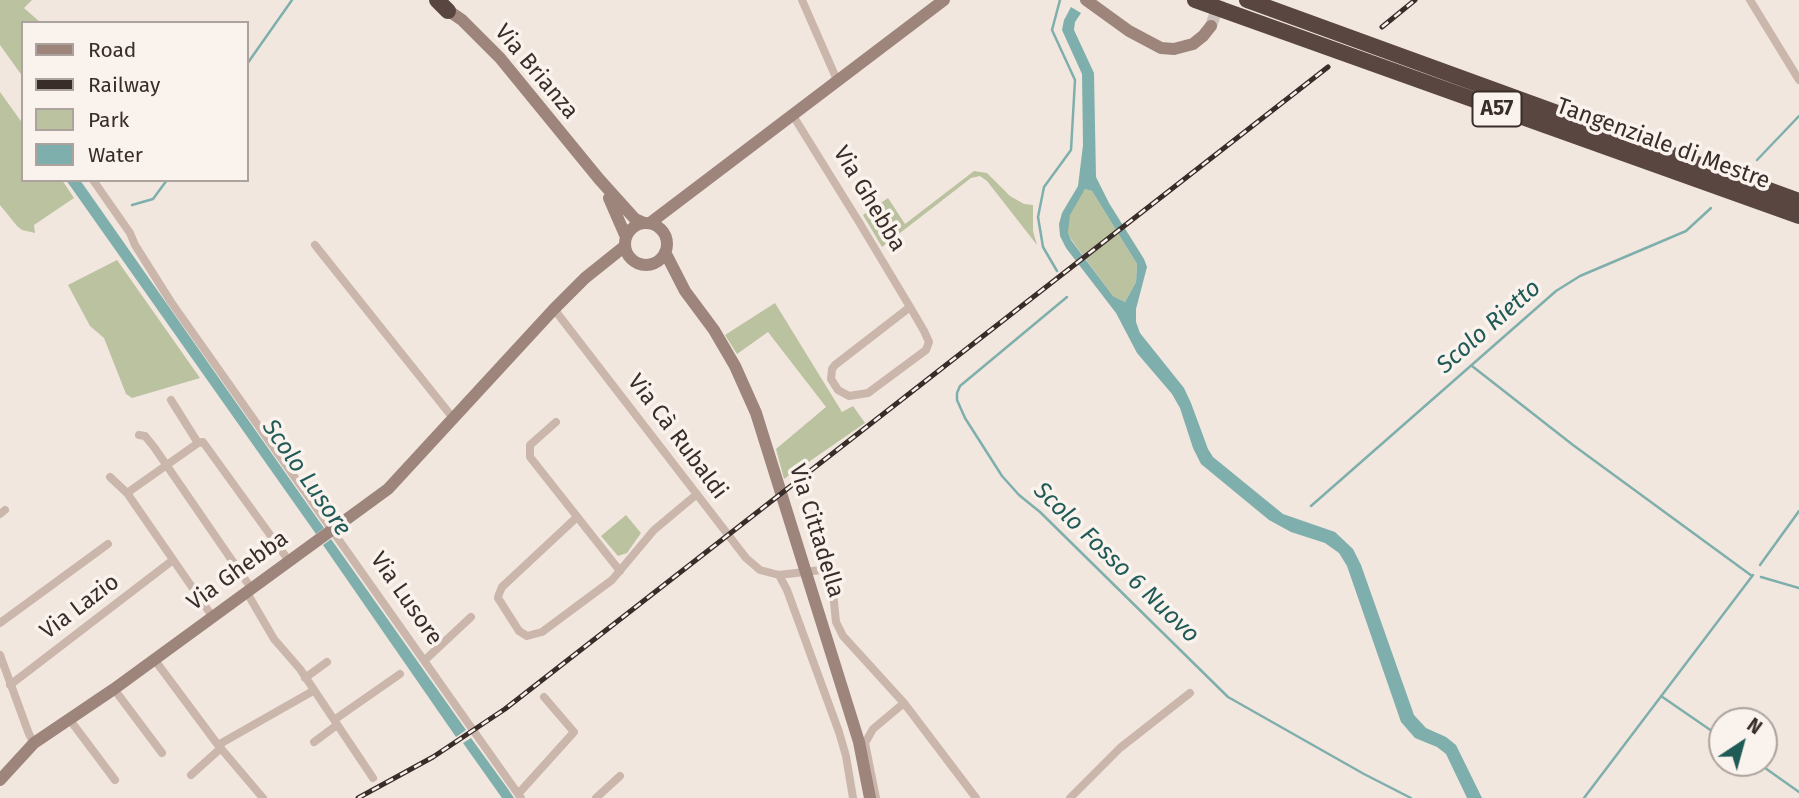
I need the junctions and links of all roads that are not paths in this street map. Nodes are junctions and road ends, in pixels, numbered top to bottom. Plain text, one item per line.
1 (802, 0) edge
2 (944, 0) edge
3 (1195, 0) edge
4 (1247, 0) edge
5 (1750, 0) edge
6 (1089, 2) edge
7 (439, 4) edge
8 (1211, 26) tunnel mouth
9 (837, 80) junction
10 (1799, 80) edge
11 (792, 114) junction
12 (599, 179) junction
13 (94, 182) edge
14 (687, 197) junction
15 (1799, 201) edge
16 (1799, 216) edge
17 (647, 223) junction
18 (666, 237) junction
19 (625, 241) junction
20 (315, 246) dead end
21 (666, 252) junction
22 (634, 261) junction
23 (650, 264) junction
24 (594, 271) junction
25 (685, 291) junction
26 (554, 309) junction
27 (911, 309) junction
28 (171, 400) dead end
29 (453, 418) junction
30 (556, 422) dead end
31 (139, 435) dead end
32 (198, 443) junction
33 (166, 466) junction
34 (110, 477) dead end
35 (127, 493) junction
36 (697, 495) junction
37 (577, 517) junction
38 (332, 530) junction
39 (108, 544) dead end
40 (173, 560) junction
41 (289, 561) junction
42 (620, 571) junction
43 (779, 575) junction
44 (249, 590) junction
45 (212, 616) junction
46 (471, 617) dead end
47 (0, 623) edge
48 (0, 655) edge
49 (154, 659) junction
50 (425, 660) junction
51 (327, 662) dead end
52 (400, 674) dead end
53 (305, 678) junction
54 (10, 685) junction
55 (114, 689) junction
56 (313, 691) junction
57 (1190, 693) dead end
58 (544, 697) dead end
59 (904, 703) junction
60 (852, 718) junction
61 (70, 720) junction
62 (336, 722) junction
63 (873, 729) junction
64 (314, 742) dead end
65 (34, 743) junction
66 (220, 746) junction
67 (162, 753) dead end
68 (191, 775) dead end
69 (620, 776) dead end
70 (373, 778) dead end
71 (0, 780) edge
72 (115, 780) dead end
73 (520, 796) edge
74 (263, 798) edge
75 (596, 798) edge
76 (853, 798) edge
77 (873, 798) edge
78 (976, 798) edge
79 (1070, 798) edge

1 - 9 street
2 - 9 street
3 - 16 highway, Tangenziale di Mestre / A57
4 - 15 highway, Tangenziale di Mestre / A57
5 - 10 street
6 - 8 street
7 - 12 street, Via Brianza
9 - 11 street
11 - 14 street
11 - 27 street, Via Ghebba
12 - 17 street, Via Brianza
12 - 19 street, Via Brianza
13 - 38 street, Via Lusore
14 - 17 street
14 - 18 street
17 - 18 street
17 - 19 street
18 - 21 street
19 - 22 street
19 - 24 street, Via Ghebba
20 - 29 street
21 - 23 street
21 - 25 street, Via Cittadella
22 - 23 street
22 - 24 street, Via Ghebba
23 - 25 street, Via Cittadella
24 - 26 street, Via Ghebba
25 - 60 street, Via Cittadella
26 - 29 street, Via Ghebba
26 - 36 street, Via Cà Rubaldi
27 - 27 street, Via Ghebba
28 - 32 street
29 - 38 street, Via Ghebba
30 - 37 street
31 - 33 street
32 - 33 street
32 - 41 street
33 - 35 street
33 - 44 street
34 - 35 street
35 - 40 street
36 - 42 street
36 - 43 street, Via Cà Rubaldi
37 - 42 street
37 - 42 street
38 - 41 street, Via Ghebba
38 - 50 street, Via Lusore
39 - 47 street
40 - 45 street
40 - 54 street, Via Lazio
41 - 44 street, Via Ghebba
43 - 59 street
43 - 76 street
44 - 45 street, Via Ghebba
44 - 53 street
45 - 49 street, Via Ghebba
46 - 50 street
48 - 54 street
49 - 55 street, Via Ghebba
49 - 66 street
50 - 73 street, Via Lusore
51 - 53 street
52 - 62 street
53 - 56 street
54 - 65 street
55 - 61 street, Via Ghebba
55 - 67 street
56 - 62 street
56 - 66 street
57 - 79 street
58 - 73 street
59 - 63 street
59 - 78 street
60 - 63 street
60 - 77 street, Via Cittadella
61 - 65 street, Via Ghebba
61 - 72 street
62 - 64 street
62 - 70 street
63 - 77 street
65 - 71 street, Via Ghebba
66 - 68 street
66 - 74 street
69 - 75 street

